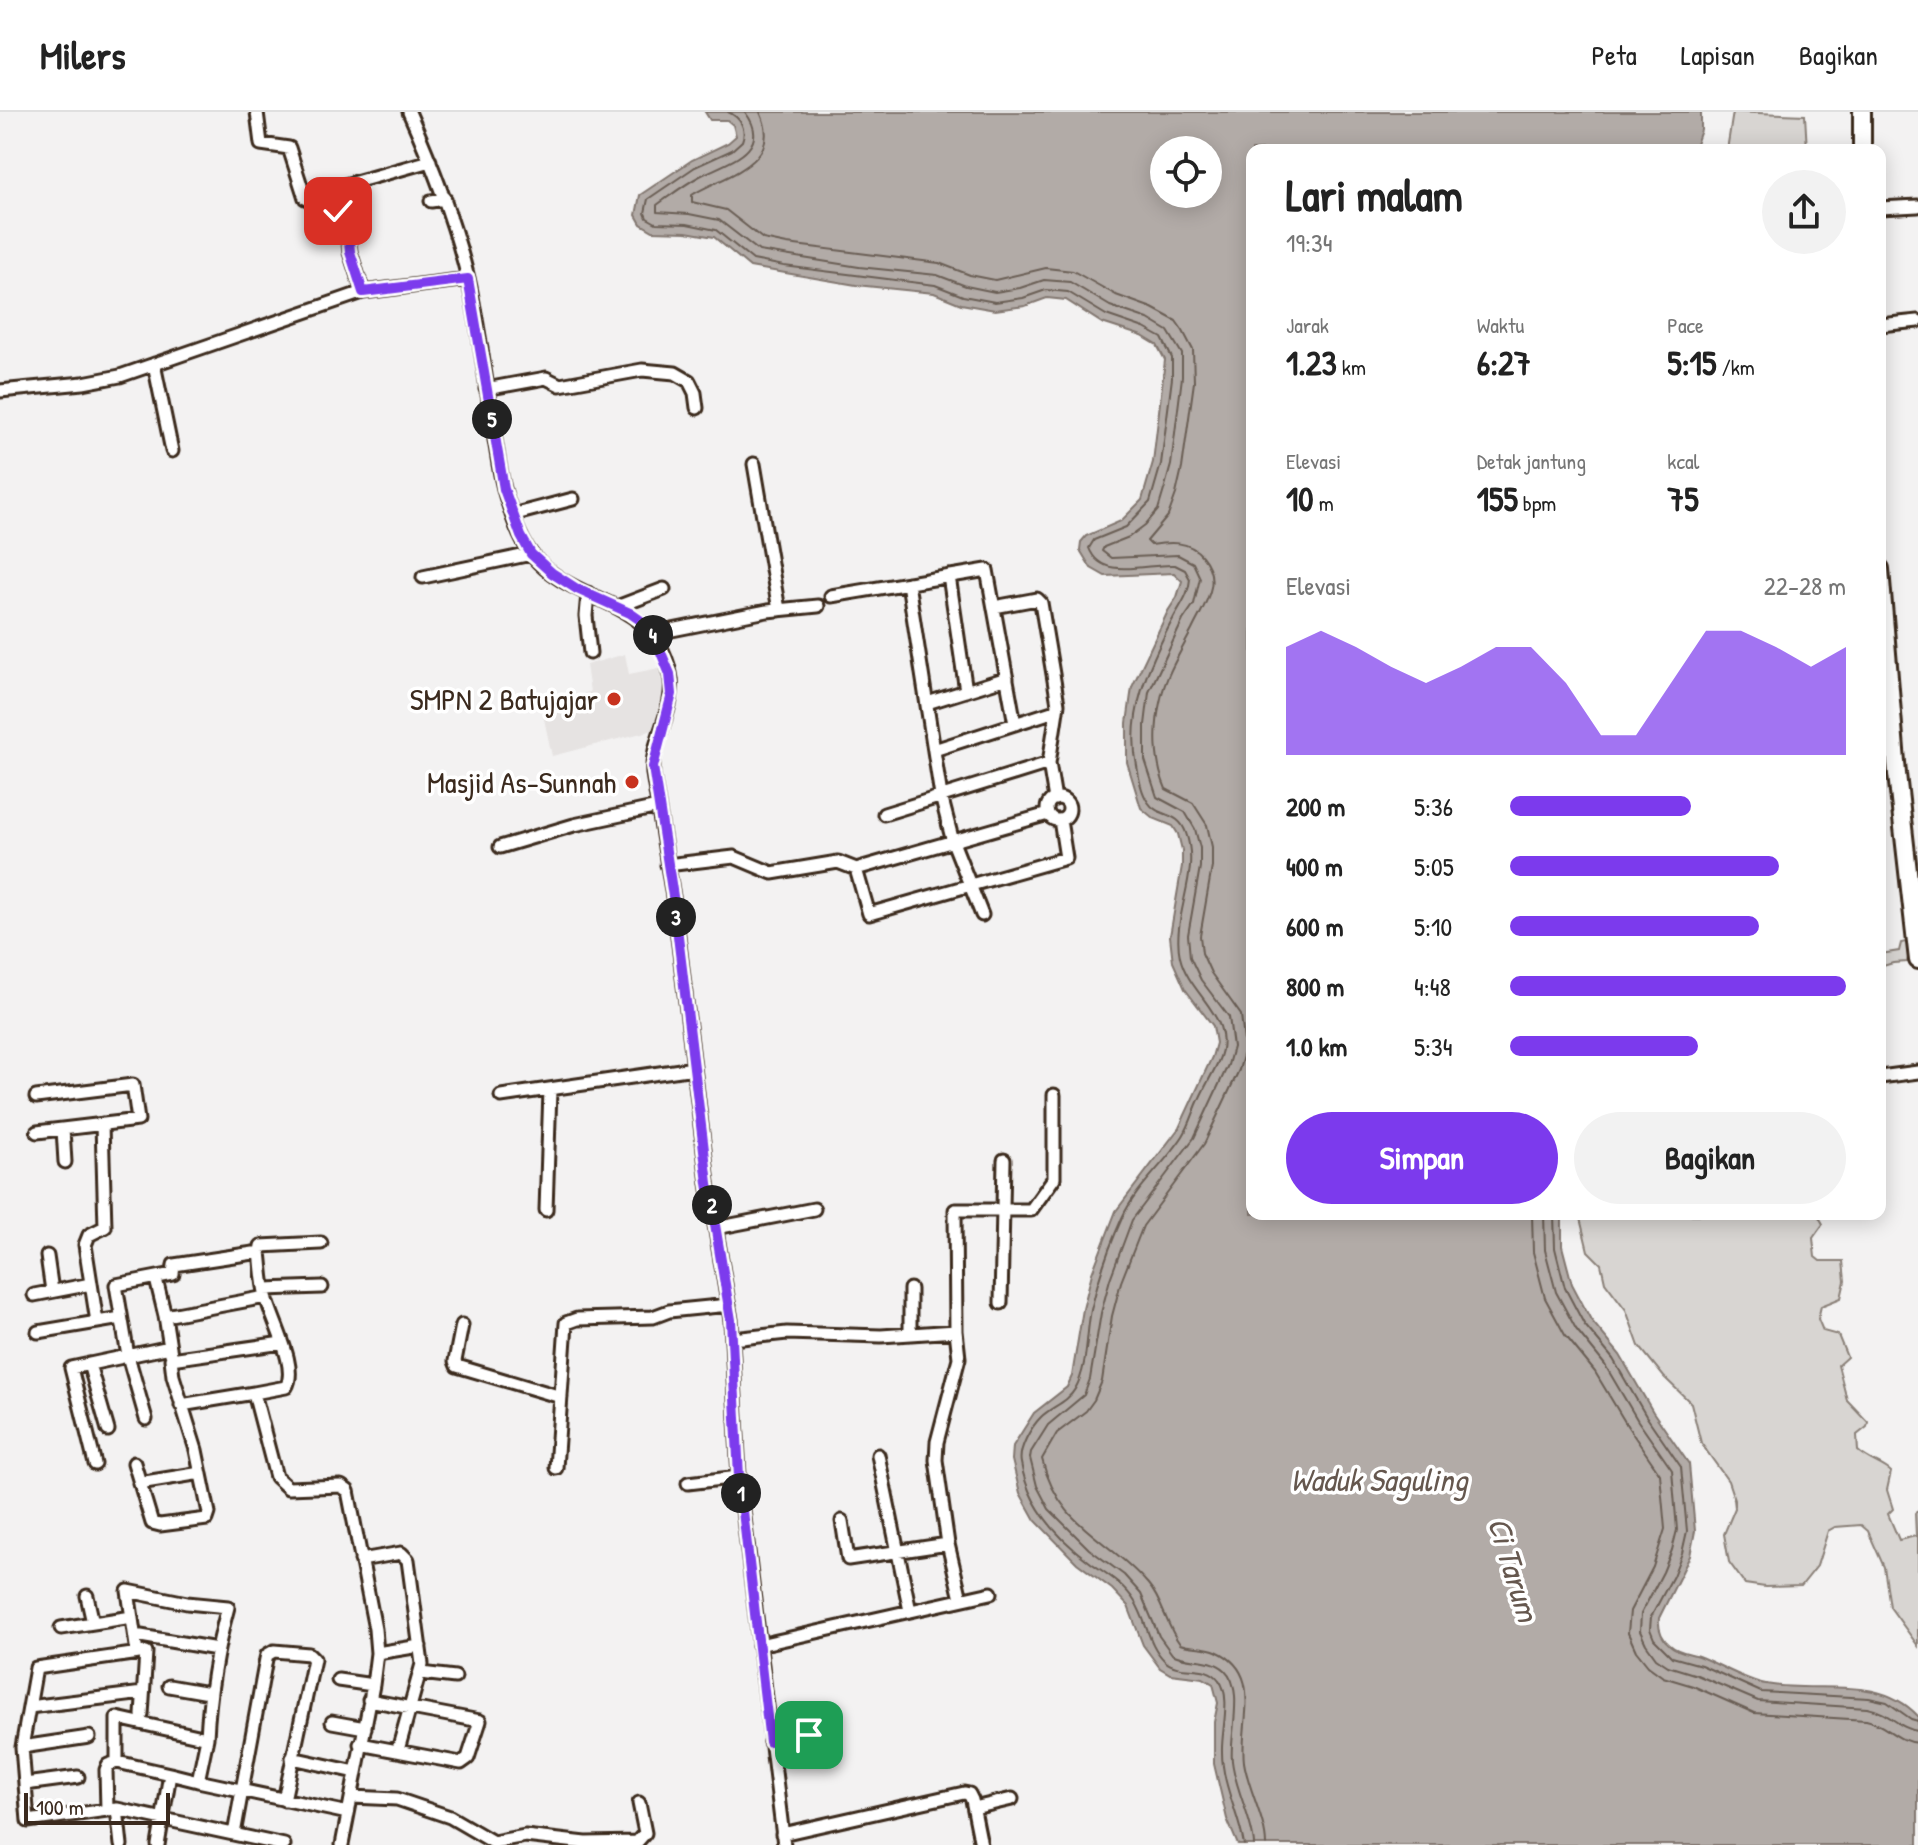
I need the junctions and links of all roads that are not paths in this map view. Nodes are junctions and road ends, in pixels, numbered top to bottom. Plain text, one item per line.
1 (257, 112) edge
2 (409, 112) edge
3 (1862, 112) edge
4 (1862, 144) edge
5 (430, 161) junction
6 (345, 185) dead end
7 (445, 199) junction
8 (431, 201) dead end
9 (1918, 206) edge
10 (1886, 208) edge
11 (468, 279) junction
12 (363, 292) junction
13 (1918, 321) edge
14 (1886, 324) edge
15 (154, 364) junction
16 (486, 389) junction
17 (0, 391) edge
18 (697, 408) dead end
19 (172, 451) dead end
20 (754, 464) dead end
21 (573, 499) dead end
22 (512, 515) junction
23 (531, 554) junction
24 (949, 576) junction
25 (423, 577) dead end
26 (908, 583) junction
27 (664, 589) dead end
28 (588, 593) junction
29 (831, 596) dead end
30 (818, 606) dead end
31 (617, 607) junction
32 (994, 607) junction
33 (779, 610) junction
34 (1886, 625) edge
35 (652, 634) junction
36 (590, 653) dead end
37 (1007, 678) junction
38 (966, 691) junction
39 (927, 703) junction
40 (1055, 711) junction
41 (1015, 724) junction
42 (934, 750) junction
43 (1049, 763) junction
44 (941, 796) junction
45 (1055, 799) junction
46 (658, 807) junction
47 (884, 814) dead end
48 (1048, 814) junction
49 (1060, 820) junction
50 (953, 842) junction
51 (500, 847) dead end
52 (667, 865) junction
53 (856, 869) junction
54 (1913, 879) edge
55 (970, 885) junction
56 (982, 915) dead end
57 (1918, 960) edge
58 (694, 1068) junction
59 (1918, 1072) edge
60 (1886, 1076) edge
61 (550, 1090) junction
62 (1054, 1095) dead end
63 (501, 1096) dead end
64 (36, 1097) dead end
65 (102, 1124) junction
66 (63, 1129) junction
67 (37, 1132) dead end
68 (1004, 1160) dead end
69 (65, 1162) dead end
70 (814, 1209) dead end
71 (546, 1210) dead end
72 (1003, 1210) junction
73 (716, 1228) junction
74 (321, 1243) dead end
75 (260, 1252) junction
76 (47, 1256) dead end
77 (156, 1279) junction
78 (91, 1284) junction
79 (322, 1287) dead end
80 (910, 1289) dead end
81 (52, 1291) junction
82 (265, 1293) junction
83 (34, 1295) dead end
84 (1001, 1303) dead end
85 (729, 1305) junction
86 (165, 1316) junction
87 (121, 1318) junction
88 (97, 1322) junction
89 (462, 1325) dead end
90 (956, 1331) junction
91 (38, 1332) dead end
92 (910, 1334) junction
93 (733, 1339) junction
94 (282, 1343) junction
95 (171, 1353) junction
96 (128, 1356) junction
97 (89, 1364) junction
98 (254, 1393) junction
99 (561, 1397) junction
100 (181, 1405) junction
101 (146, 1419) dead end
102 (108, 1430) dead end
103 (878, 1455) dead end
104 (134, 1463) dead end
105 (95, 1464) dead end
106 (556, 1468) dead end
107 (201, 1473) junction
108 (739, 1477) junction
109 (139, 1483) junction
110 (688, 1483) dead end
111 (842, 1521) dead end
112 (948, 1544) junction
113 (898, 1552) junction
114 (361, 1560) junction
115 (991, 1593) dead end
116 (87, 1596) dead end
117 (961, 1599) junction
118 (910, 1611) junction
119 (132, 1617) junction
120 (93, 1623) junction
121 (61, 1628) dead end
122 (135, 1635) junction
123 (759, 1645) junction
124 (420, 1646) junction
125 (217, 1649) junction
126 (137, 1653) junction
127 (377, 1653) junction
128 (421, 1673) junction
129 (455, 1677) dead end
130 (338, 1680) dead end
131 (373, 1685) junction
132 (169, 1686) dead end
133 (143, 1693) junction
134 (209, 1693) junction
135 (369, 1700) junction
136 (29, 1707) junction
137 (411, 1709) junction
138 (807, 1714) dead end
139 (142, 1715) dead end
140 (332, 1722) dead end
141 (365, 1728) junction
142 (89, 1737) dead end
143 (207, 1738) junction
144 (770, 1742) junction
145 (360, 1744) junction
146 (22, 1747) junction
147 (398, 1750) junction
148 (292, 1758) junction
149 (117, 1762) junction
150 (356, 1772) junction
151 (170, 1774) junction
152 (78, 1777) dead end
153 (198, 1781) junction
154 (25, 1784) junction
155 (243, 1791) junction
156 (352, 1797) junction
157 (1012, 1799) dead end
158 (284, 1800) junction
159 (639, 1803) dead end
160 (974, 1808) junction
161 (112, 1810) junction
162 (348, 1813) junction
163 (162, 1817) junction
164 (234, 1834) junction
165 (783, 1839) edge
166 (121, 1845) edge
167 (158, 1845) edge
168 (284, 1845) edge
169 (342, 1845) edge
170 (981, 1845) edge

1 - 12 street
2 - 5 street
3 - 4 street
5 - 6 street
5 - 7 street
7 - 8 street
7 - 11 street
9 - 10 street
11 - 12 street
11 - 16 street
12 - 15 street
13 - 14 street
15 - 17 street
15 - 19 street
16 - 18 street
16 - 22 street
20 - 33 street
21 - 22 street
22 - 23 street
23 - 25 street
23 - 28 street
24 - 26 street
24 - 32 street
24 - 38 street
26 - 29 street
26 - 39 street
27 - 31 street
28 - 31 street
28 - 36 street
30 - 33 street
31 - 35 street
32 - 37 street
32 - 40 street
33 - 35 street
34 - 54 street
35 - 46 street
37 - 38 street
37 - 41 street
38 - 39 street
39 - 42 street
40 - 41 street
40 - 43 street
41 - 42 street
42 - 44 street
43 - 44 street
43 - 45 street
44 - 47 street
44 - 50 street
45 - 48 street
45 - 49 street
46 - 51 street
46 - 52 street
48 - 49 street
48 - 50 street
49 - 55 street
50 - 53 street
50 - 55 street
52 - 53 street
52 - 58 street
53 - 55 street
54 - 57 street
55 - 56 street
58 - 61 street
58 - 73 street
59 - 60 street
61 - 63 street
61 - 71 street
62 - 72 street
64 - 65 street
65 - 66 street
65 - 78 street
66 - 67 street
66 - 69 street
68 - 72 street
70 - 73 street
72 - 84 street
72 - 90 street
73 - 85 street
74 - 75 street
75 - 77 street
75 - 82 street
76 - 81 street
77 - 86 street
77 - 87 street
78 - 81 street
78 - 88 street
79 - 82 street
80 - 92 street
81 - 83 street
82 - 86 street
82 - 94 street
85 - 93 street
85 - 99 street
86 - 95 street
87 - 88 street
87 - 96 street
88 - 91 street
89 - 99 street
90 - 92 street
90 - 112 street
92 - 93 street
93 - 108 street
94 - 95 street
94 - 98 street
95 - 96 street
95 - 100 street
96 - 97 street
96 - 101 street
97 - 102 street
97 - 105 street
98 - 100 street
98 - 114 street
99 - 106 street
100 - 107 street
103 - 113 street
104 - 109 street
107 - 109 street
107 - 109 street
108 - 110 street
108 - 123 street
111 - 113 street
112 - 113 street
112 - 117 street
113 - 118 street
114 - 124 street
114 - 127 street
115 - 117 street
116 - 120 street
117 - 118 street
118 - 123 street
119 - 120 street
119 - 122 street
119 - 125 street
120 - 121 street
122 - 125 street
122 - 126 street
123 - 144 street
124 - 127 street
124 - 128 street
125 - 134 street
126 - 133 street
126 - 136 street
127 - 131 street
128 - 129 street
128 - 137 street
130 - 131 street
131 - 135 street
132 - 134 street
133 - 136 street
133 - 139 street
134 - 143 street
135 - 137 street
135 - 141 street
136 - 146 street
137 - 147 street
137 - 147 street
138 - 144 street
140 - 141 street
141 - 145 street
142 - 146 street
143 - 149 street
143 - 153 street
144 - 165 street
145 - 147 street
145 - 150 street
146 - 154 street
148 - 150 street
148 - 155 street
148 - 158 street
149 - 151 street
149 - 161 street
150 - 156 street
151 - 153 street
151 - 163 street
152 - 154 street
153 - 155 street
154 - 161 street
155 - 158 street
155 - 164 street
156 - 159 street
156 - 162 street
157 - 160 street
158 - 162 street
160 - 165 street
160 - 170 street
161 - 163 street
161 - 166 street
162 - 169 street
163 - 164 street
163 - 167 street
164 - 168 street

